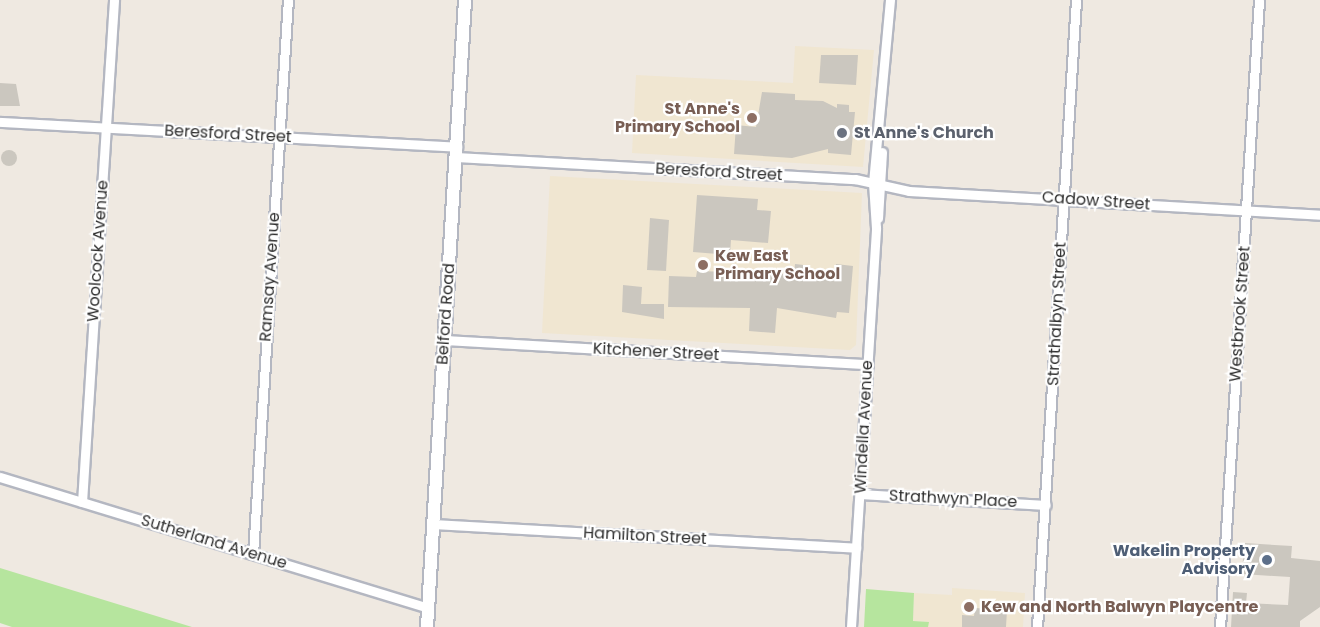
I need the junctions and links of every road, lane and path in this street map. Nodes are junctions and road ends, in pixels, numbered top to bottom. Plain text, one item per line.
1 (114, 0) edge
2 (288, 0) edge
3 (465, 0) edge
4 (890, 0) edge
5 (1076, 0) edge
6 (1259, 0) edge
7 (0, 122) edge
8 (106, 127) junction
9 (279, 137) junction
10 (881, 143) junction
11 (456, 152) junction
12 (873, 183) junction
13 (884, 187) junction
14 (1064, 199) junction
15 (1246, 211) junction
16 (1320, 215) edge
17 (876, 228) junction
18 (445, 340) junction
19 (867, 364) junction
20 (0, 477) edge
21 (860, 494) junction
22 (82, 502) junction
23 (1046, 505) junction
24 (433, 524) junction
25 (856, 548) junction
26 (253, 554) junction
27 (428, 609) junction
28 (427, 627) edge
29 (851, 627) edge
30 (1037, 627) edge
31 (1220, 627) edge

1 - 8 street, Woolcock Avenue
2 - 9 street, Ramsay Avenue
3 - 11 street, Belford Road
4 - 10 street, Windella Avenue
5 - 14 street, Strathalbyn Street
6 - 15 street, Westbrook Street
7 - 8 street, Beresford Street
8 - 9 street, Beresford Street
8 - 22 street, Woolcock Avenue
9 - 11 street, Beresford Street
9 - 26 street, Ramsay Avenue
10 - 12 street, Windella Avenue
10 - 13 street, Windella Avenue
11 - 12 street, Beresford Street
11 - 18 street, Belford Road
12 - 13 street, Cadow Street
12 - 17 street, Windella Avenue
13 - 14 street, Cadow Street
13 - 17 street, Windella Avenue
14 - 15 street, Cadow Street
14 - 23 street, Strathalbyn Street
15 - 16 street, Cadow Street
15 - 31 street, Westbrook Street
17 - 19 street, Windella Avenue
18 - 19 street, Kitchener Street
18 - 24 street, Belford Road
19 - 21 street, Windella Avenue
20 - 22 street, Sutherland Avenue
21 - 23 street, Strathwyn Place
21 - 25 street, Windella Avenue
22 - 26 street, Sutherland Avenue
23 - 30 street, Strathalbyn Street
24 - 25 street, Hamilton Street
24 - 27 street, Belford Road
25 - 29 street, Windella Avenue
26 - 27 street, Sutherland Avenue
27 - 28 street, Belford Road

